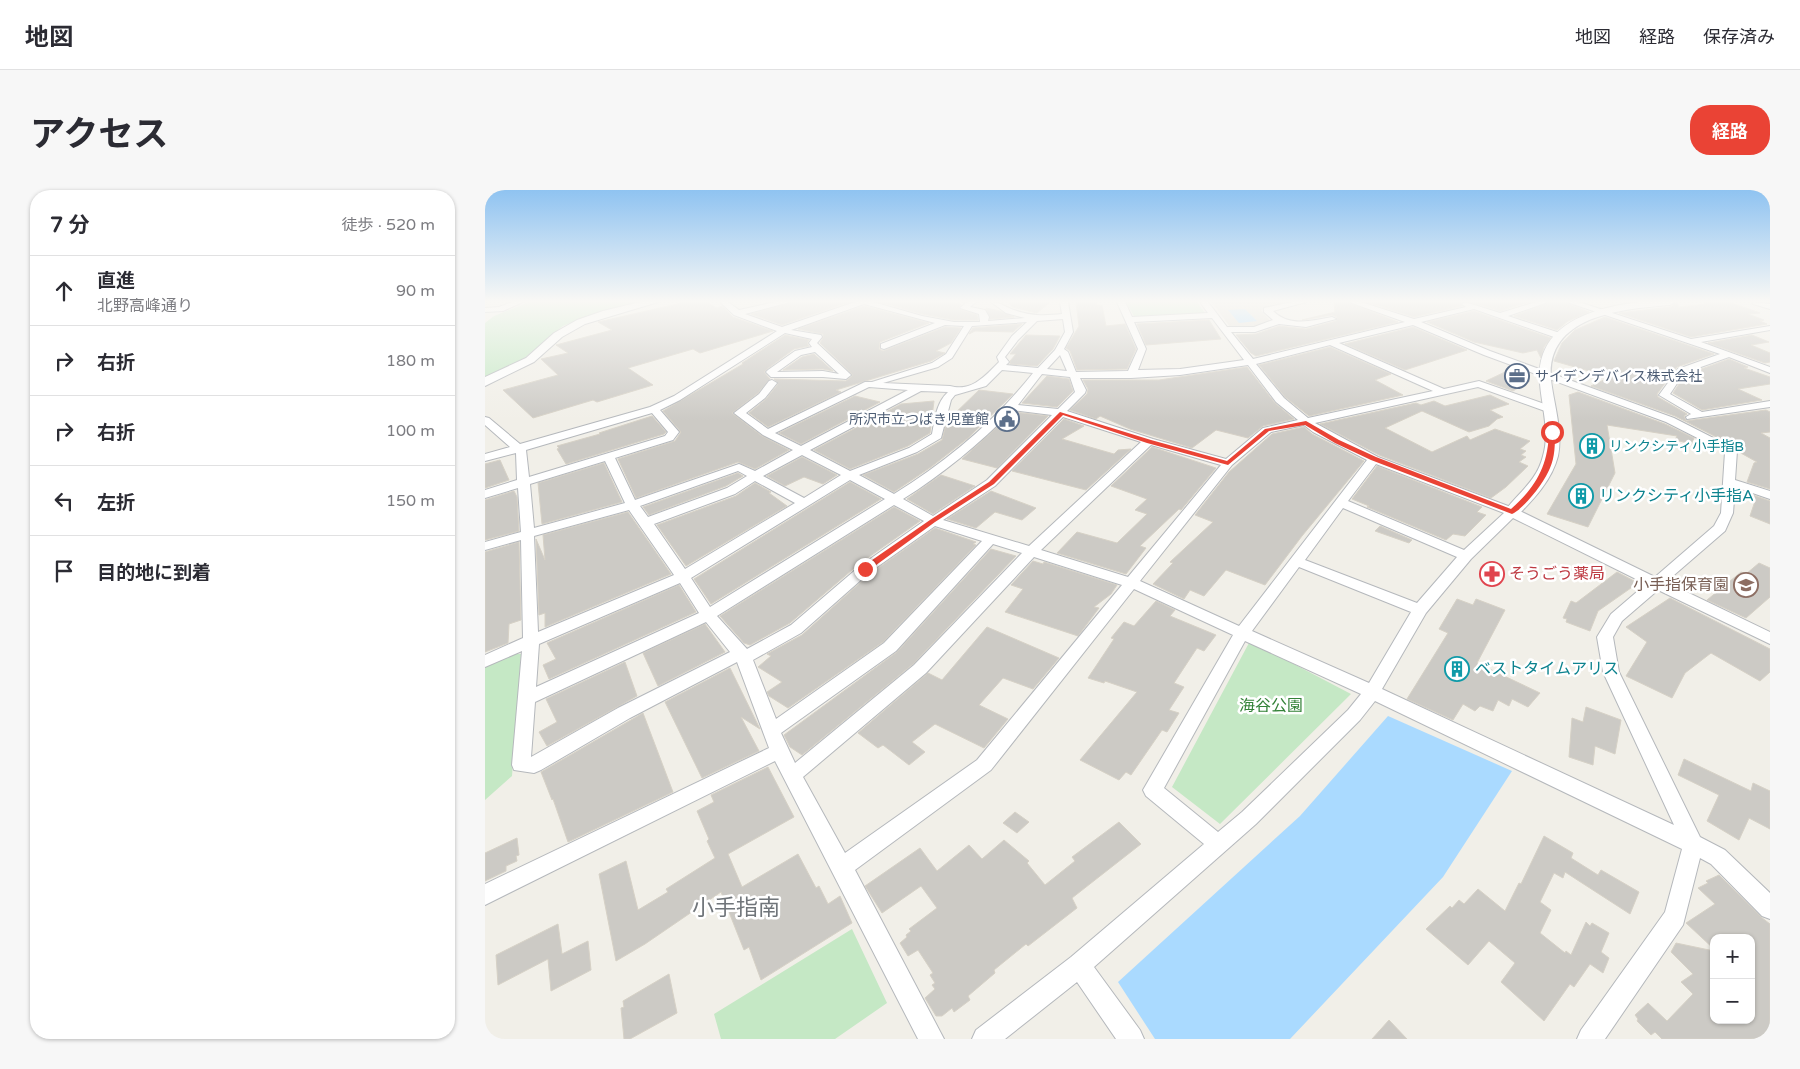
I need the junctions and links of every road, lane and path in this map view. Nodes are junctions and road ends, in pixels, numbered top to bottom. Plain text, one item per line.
1 (551, 342) edge
2 (765, 342) edge
3 (814, 342) edge
4 (895, 342) edge
5 (958, 342) edge
6 (1012, 342) edge
7 (1064, 342) edge
8 (1139, 342) edge
9 (1234, 342) edge
10 (1330, 342) joint
11 (1458, 342) edge
12 (1553, 342) edge
13 (1692, 342) edge
14 (884, 346) dead end
15 (817, 349) junction
16 (1059, 351) junction
17 (1729, 354) junction
18 (1249, 362) junction
19 (1001, 367) junction
20 (1770, 370) edge
21 (1040, 371) junction
22 (1545, 374) junction
23 (1075, 375) junction
24 (1131, 375) junction
25 (485, 382) edge
26 (773, 383) dead end
27 (871, 384) junction
28 (919, 388) junction
29 (956, 391) junction
30 (1444, 392) junction
31 (1011, 407) junction
32 (1767, 407) edge
33 (654, 409) junction
34 (1549, 410) junction
35 (1062, 413) junction
36 (1700, 415) junction
37 (485, 420) edge
38 (1669, 420) junction
39 (1306, 423) junction
40 (767, 433) junction
41 (1149, 441) junction
42 (519, 448) junction
43 (802, 452) junction
44 (608, 456) junction
45 (485, 458) edge
46 (1373, 459) junction
47 (1228, 463) junction
48 (755, 476) junction
49 (850, 476) junction
50 (525, 481) junction
51 (1730, 482) junction
52 (485, 494) edge
53 (1770, 495) edge
54 (894, 501) junction
55 (804, 503) junction
56 (1342, 503) junction
57 (632, 505) junction
58 (1512, 512) junction
59 (933, 521) junction
60 (646, 522) junction
61 (528, 533) junction
62 (991, 539) junction
63 (485, 546) edge
64 (1031, 551) junction
65 (1466, 556) junction
66 (1298, 562) junction
67 (682, 577) junction
68 (1131, 583) junction
69 (1655, 583) junction
70 (1420, 610) junction
71 (709, 615) junction
72 (1242, 633) junction
73 (1768, 636) edge
74 (531, 641) junction
75 (743, 655) junction
76 (485, 661) edge
77 (1372, 692) junction
78 (527, 698) junction
79 (772, 729) junction
80 (779, 751) junction
81 (792, 775) junction
82 (1218, 844) junction
83 (1693, 844) junction
84 (842, 867) junction
85 (485, 895) edge
86 (1770, 908) edge
87 (1079, 966) junction
88 (931, 1039) edge
89 (985, 1039) edge
90 (1131, 1039) edge
91 (1590, 1039) edge

1 - 25 street
2 - 33 street
3 - 15 street
4 - 14 street
5 - 27 street
6 - 19 street
7 - 16 street
8 - 24 street
9 - 18 street
10 - 18 street
10 - 30 street
11 - 22 street
12 - 22 street
13 - 17 street
15 - 15 street
16 - 21 street
16 - 23 street
17 - 20 street
17 - 36 street
18 - 24 street
18 - 39 street
19 - 21 street
19 - 29 street
21 - 23 street
21 - 31 street
22 - 34 street
22 - 38 street
23 - 24 street
23 - 35 street
26 - 40 street
27 - 28 street
27 - 40 street
28 - 29 street
28 - 43 street
29 - 49 street
30 - 34 street
30 - 39 street
31 - 35 street
31 - 54 street
32 - 36 street
33 - 42 street
33 - 44 street
34 - 58 street
35 - 41 street
35 - 59 street
36 - 38 street
37 - 42 street
38 - 51 street
39 - 46 street
39 - 47 street
40 - 43 street
41 - 47 street
41 - 64 street
42 - 45 street
42 - 50 street
43 - 48 street
43 - 49 street
44 - 50 street
44 - 57 street
46 - 56 street
46 - 58 street
47 - 68 street
48 - 55 street
48 - 57 street
48 - 60 street
49 - 54 street
49 - 55 street
50 - 52 street
50 - 61 street
51 - 53 street
51 - 69 street
54 - 59 street
54 - 71 street
55 - 67 street
56 - 65 street
56 - 66 street
57 - 60 street
57 - 61 street
58 - 65 street
58 - 69 street
59 - 62 street
59 - 75 street
60 - 67 street
61 - 63 street
61 - 74 street
62 - 64 street
62 - 79 street
64 - 68 street
64 - 81 street
65 - 70 street
66 - 70 street
66 - 72 street
67 - 71 street
67 - 74 street
68 - 72 street
68 - 84 street
69 - 73 street
69 - 83 street
70 - 77 street
71 - 75 street
71 - 78 street
72 - 77 street
72 - 82 street
74 - 76 street
74 - 78 street
75 - 78 street
75 - 79 street
77 - 82 street
77 - 83 street
79 - 80 street
80 - 81 street
80 - 85 street
81 - 84 street
82 - 87 street
83 - 86 street
83 - 91 street
84 - 88 street
87 - 89 street
87 - 90 street

